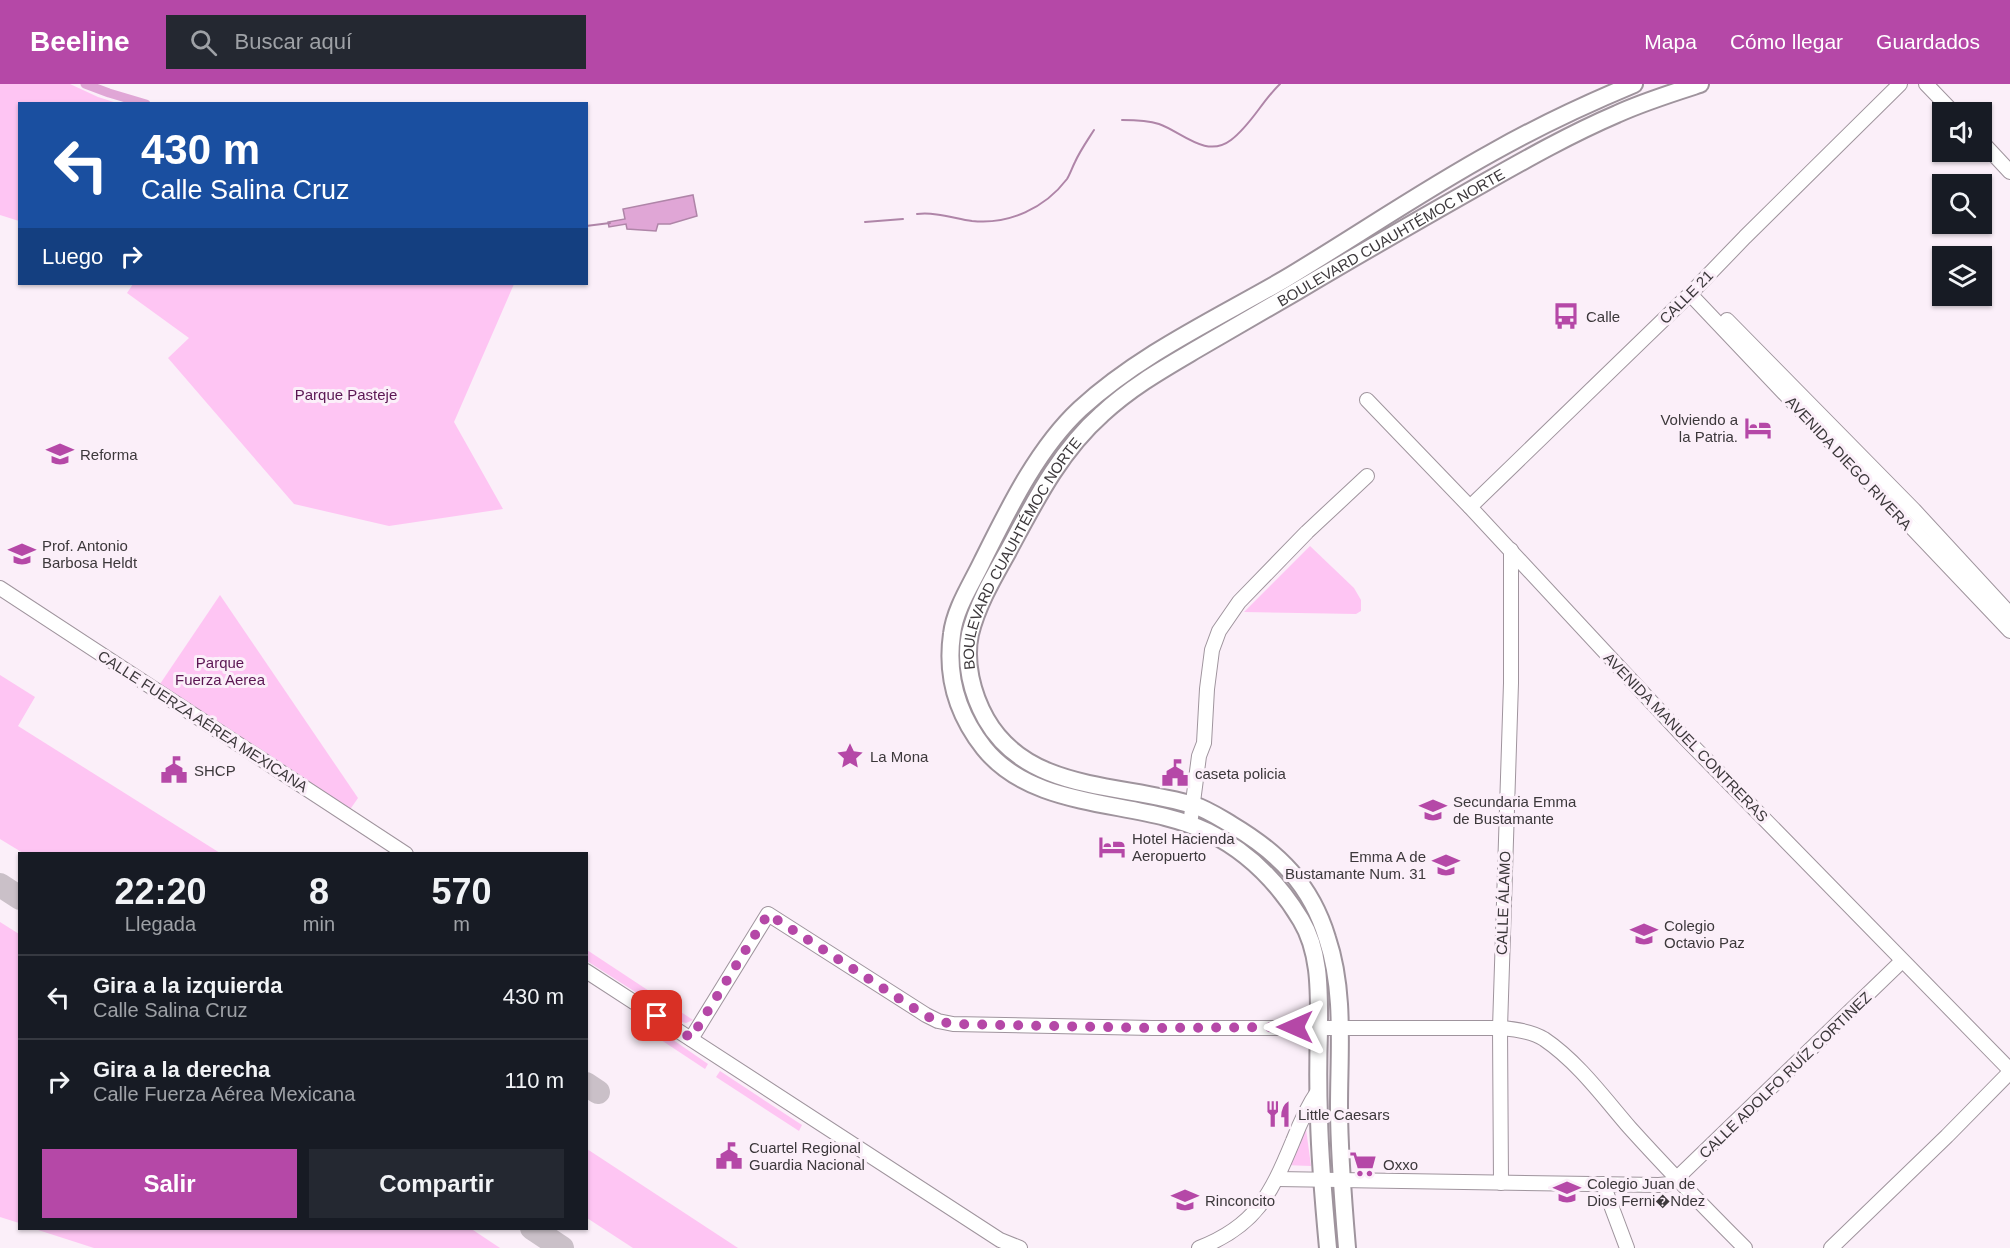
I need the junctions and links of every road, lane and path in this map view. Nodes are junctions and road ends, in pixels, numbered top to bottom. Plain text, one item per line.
1 (1634, 84) edge
2 (1700, 84) edge
3 (1900, 84) edge
4 (1926, 84) edge
5 (1943, 102) edge
6 (1992, 153) edge
7 (2010, 172) edge
8 (1693, 291) junction
9 (1367, 400) dead end
10 (1367, 476) dead end
11 (1470, 507) junction
12 (1511, 550) junction
13 (0, 588) edge
14 (2010, 614) edge
15 (2010, 631) edge
16 (1204, 743) junction
17 (1197, 806) junction
18 (1194, 826) junction
19 (403, 852) edge
20 (1902, 961) junction
21 (588, 972) edge
22 (1319, 1027) junction
23 (1339, 1027) junction
24 (1500, 1028) junction
25 (691, 1038) junction
26 (2010, 1071) edge
27 (1318, 1091) junction
28 (1277, 1179) junction
29 (1323, 1179) junction
30 (1341, 1179) junction
31 (1676, 1179) junction
32 (1501, 1183) junction
33 (1603, 1184) junction
34 (1020, 1248) edge
35 (1199, 1248) edge
36 (1328, 1248) edge
37 (1347, 1248) edge
38 (1627, 1248) edge
39 (1745, 1248) edge
40 (1831, 1248) edge

1 - 18 main road, BOULEVARD CUAUHTÉMOC NORTE
2 - 17 main road, BOULEVARD CUAUHTÉMOC NORTE
3 - 8 street, CALLE 21
4 - 5 street
6 - 7 street
8 - 11 street, CALLE 21
8 - 14 street, AVENIDA DIEGO RIVERA
8 - 15 street, AVENIDA DIEGO RIVERA
9 - 11 street, AVENIDA MANUEL CONTRERAS
10 - 16 street
11 - 12 street, AVENIDA MANUEL CONTRERAS
12 - 20 street, AVENIDA MANUEL CONTRERAS
12 - 24 street, CALLE ÁLAMO
13 - 19 street, CALLE FUERZA AÉREA MEXICANA
16 - 17 street
16 - 17 street
17 - 18 street
17 - 23 main road, BOULEVARD CUAUHTÉMOC NORTE
18 - 22 main road, BOULEVARD CUAUHTÉMOC NORTE
20 - 26 street, AVENIDA MANUEL CONTRERAS
20 - 31 street, CALLE ADOLFO RUÍZ CORTINEZ
21 - 25 street
22 - 23 street
22 - 25 street
22 - 27 main road, BOULEVARD CUAUHTÉMOC NORTE
23 - 24 street
23 - 30 main road, BOULEVARD CUAUHTÉMOC NORTE
24 - 31 street
24 - 32 street, CALLE ÁLAMO
25 - 34 street
26 - 40 street
27 - 28 street
27 - 29 main road, BOULEVARD CUAUHTÉMOC NORTE
28 - 29 street
28 - 35 street
29 - 30 street
29 - 36 main road, BOULEVARD CUAUHTÉMOC NORTE
30 - 32 street
30 - 37 main road, BOULEVARD CUAUHTÉMOC NORTE
31 - 33 street
31 - 39 street
32 - 33 street
33 - 38 street

